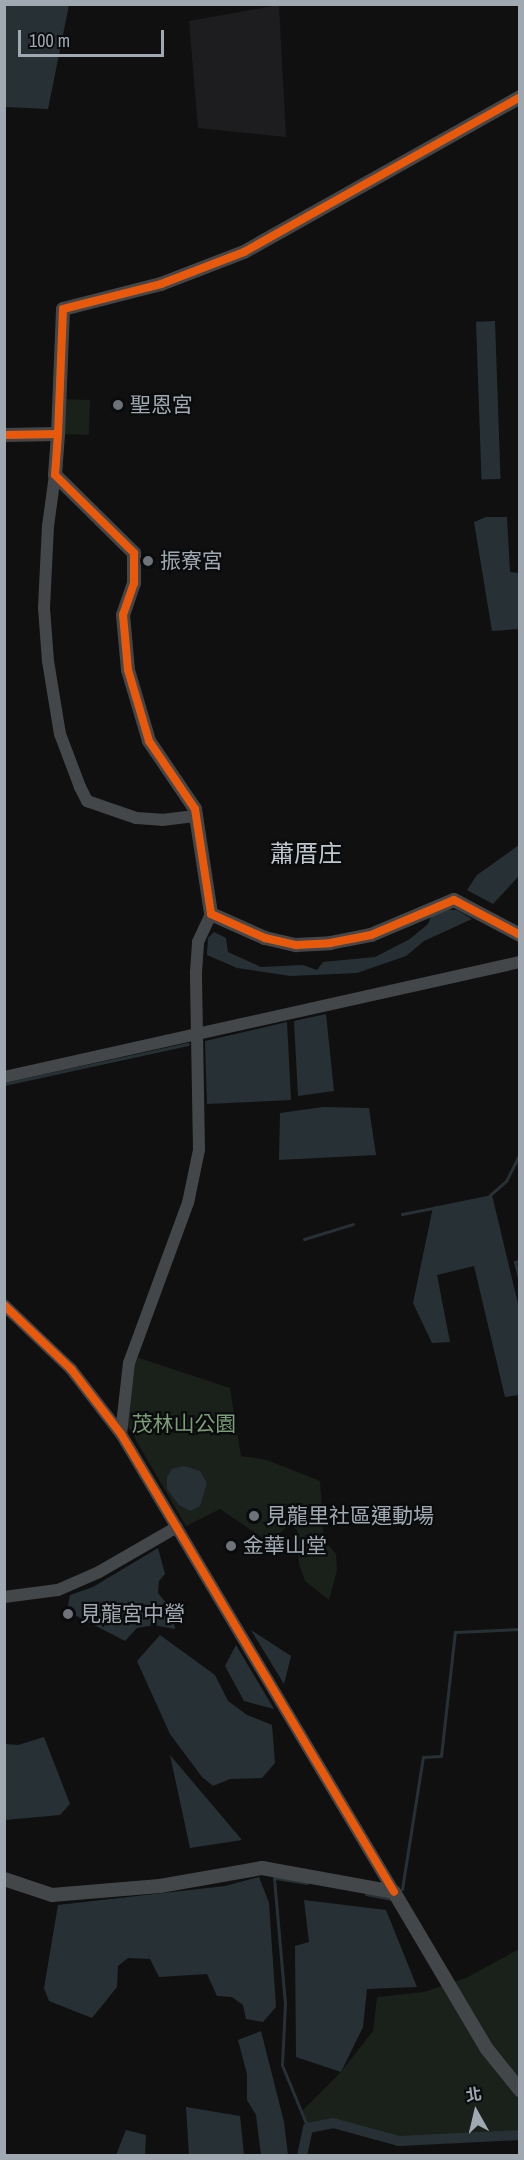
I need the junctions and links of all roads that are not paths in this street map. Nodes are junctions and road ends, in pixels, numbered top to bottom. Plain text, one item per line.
1 (519, 97) edge
2 (58, 434) junction
3 (4, 435) edge
4 (55, 476) junction
5 (195, 816) junction
6 (211, 914) junction
7 (519, 935) edge
8 (519, 962) edge
9 (195, 1034) junction
10 (4, 1077) edge
11 (4, 1305) edge
12 (121, 1434) junction
13 (177, 1527) junction
14 (4, 1598) edge
15 (4, 1879) edge
16 (394, 1892) junction
17 (519, 2090) edge

1 - 2 street
2 - 3 street
2 - 4 street
4 - 5 street
4 - 5 street
5 - 6 street
6 - 7 street
6 - 9 street
8 - 9 street
9 - 10 street
9 - 12 street
11 - 12 street
12 - 13 street
13 - 14 street
13 - 16 street
15 - 16 street
16 - 17 street

